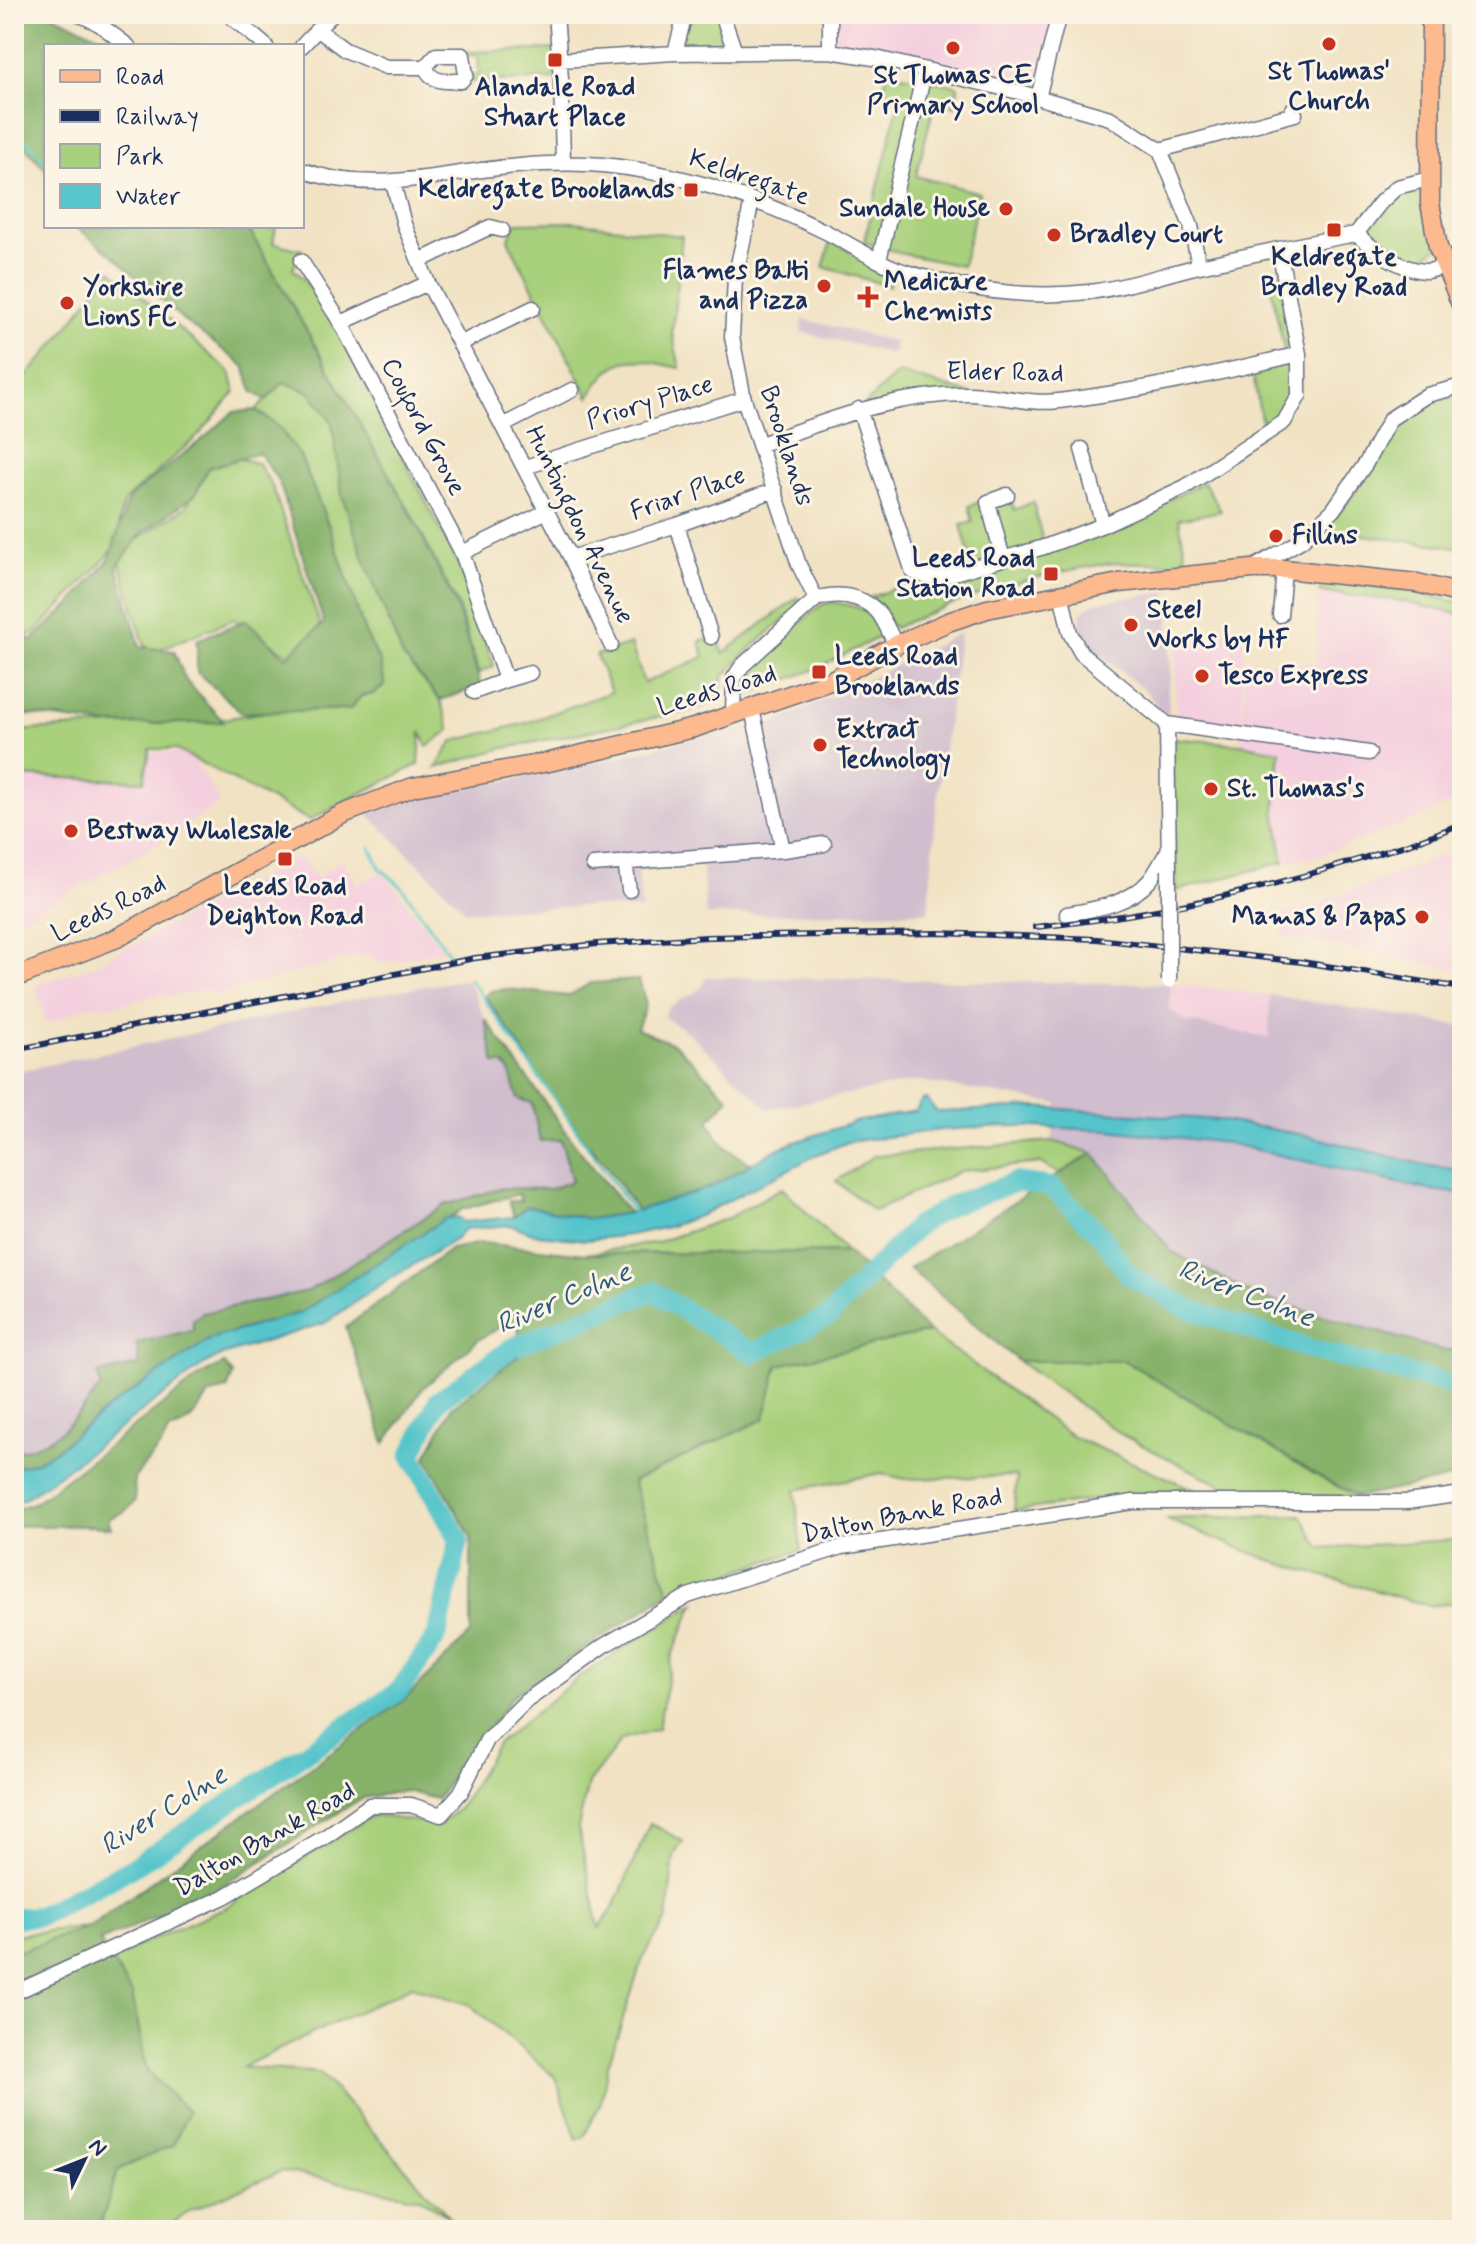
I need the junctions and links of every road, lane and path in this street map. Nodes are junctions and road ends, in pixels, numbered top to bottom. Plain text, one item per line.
1 (79, 14) edge
2 (228, 14) edge
3 (332, 14) edge
4 (556, 14) edge
5 (685, 14) edge
6 (722, 14) edge
7 (830, 14) edge
8 (1059, 14) edge
9 (1431, 14) edge
10 (317, 29) junction
11 (125, 44) edge
12 (264, 44) edge
13 (304, 44) edge
14 (830, 51) junction
15 (735, 52) junction
16 (675, 53) junction
17 (560, 60) junction
18 (425, 67) dead end
19 (925, 70) junction
20 (1038, 98) junction
21 (1295, 114) dead end
22 (1160, 150) junction
23 (563, 162) junction
24 (304, 170) edge
25 (1429, 179) junction
26 (393, 183) junction
27 (752, 201) junction
28 (502, 230) dead end
29 (1356, 234) junction
30 (1279, 249) junction
31 (879, 260) junction
32 (301, 261) dead end
33 (419, 261) junction
34 (1199, 266) junction
35 (1445, 266) junction
36 (428, 283) junction
37 (1460, 300) edge
38 (533, 308) dead end
39 (341, 323) junction
40 (461, 343) junction
41 (1299, 354) junction
42 (1462, 386) edge
43 (572, 390) dead end
44 (744, 399) junction
45 (859, 409) junction
46 (504, 425) junction
47 (761, 444) junction
48 (1082, 449) dead end
49 (525, 467) junction
50 (775, 490) junction
51 (1007, 495) dead end
52 (545, 512) junction
53 (677, 525) junction
54 (1103, 525) junction
55 (462, 553) junction
56 (571, 558) junction
57 (1003, 559) junction
58 (1252, 569) junction
59 (1284, 569) junction
60 (1061, 593) junction
61 (1462, 594) edge
62 (816, 599) junction
63 (1280, 615) dead end
64 (711, 637) dead end
65 (611, 645) dead end
66 (896, 645) junction
67 (530, 673) dead end
68 (506, 680) junction
69 (474, 692) dead end
70 (752, 709) junction
71 (733, 714) junction
72 (1167, 724) junction
73 (1369, 753) dead end
74 (824, 844) dead end
75 (783, 850) junction
76 (1168, 851) junction
77 (625, 862) junction
78 (593, 865) dead end
79 (629, 890) dead end
80 (1067, 914) dead end
81 (14, 978) edge
82 (1169, 981) dead end
83 (1462, 1494) edge
84 (14, 1993) edge

1 - 11 street
2 - 12 street
3 - 10 street
4 - 17 street
5 - 16 street
6 - 15 street
7 - 14 street
8 - 20 street
9 - 25 main road
10 - 13 street
10 - 18 street
14 - 15 street
14 - 19 street
15 - 16 street
16 - 17 street
17 - 23 street
19 - 20 street
19 - 31 street
20 - 22 street
21 - 22 street
22 - 34 street
23 - 26 street, Keldregate
23 - 27 street, Keldregate
24 - 26 street, Keldregate
25 - 29 street
25 - 35 main road
26 - 33 street, Huntingdon Avenue
27 - 31 street, Keldregate
27 - 44 street, Brooklands
28 - 33 street
29 - 30 street, Keldregate
29 - 35 street
30 - 34 street, Keldregate
30 - 41 street
31 - 34 street, Keldregate
32 - 39 street, Couford Grove
33 - 36 street, Huntingdon Avenue
35 - 37 main road
36 - 39 street
36 - 40 street, Huntingdon Avenue
38 - 40 street
39 - 55 street, Couford Grove
40 - 46 street, Huntingdon Avenue
41 - 45 street, Elder Road
41 - 54 street
42 - 58 street
43 - 46 street, Huntingdon Avenue
44 - 47 street, Brooklands
44 - 49 street, Priory Place
45 - 47 street, Elder Road
45 - 57 street
46 - 49 street, Huntingdon Avenue
47 - 50 street, Brooklands
48 - 54 street
49 - 52 street, Huntingdon Avenue
50 - 53 street, Friar Place
50 - 62 street, Brooklands
51 - 57 street
52 - 55 street
52 - 56 street, Huntingdon Avenue
53 - 56 street, Friar Place
53 - 64 street
54 - 57 street
55 - 68 street, Couford Grove
56 - 65 street, Huntingdon Avenue
58 - 59 main road, Leeds Road
58 - 60 main road, Leeds Road
59 - 61 main road, Leeds Road
59 - 63 street
60 - 66 main road, Leeds Road
60 - 72 street
62 - 66 street
62 - 71 street
66 - 70 main road, Leeds Road
67 - 68 street
68 - 69 street
70 - 71 main road, Leeds Road
70 - 75 street
71 - 81 main road, Leeds Road
72 - 73 street
72 - 76 street
74 - 75 street
75 - 77 street
76 - 80 street
76 - 82 street, bridge
77 - 78 street
77 - 79 street
83 - 84 street, Dalton Bank Road

